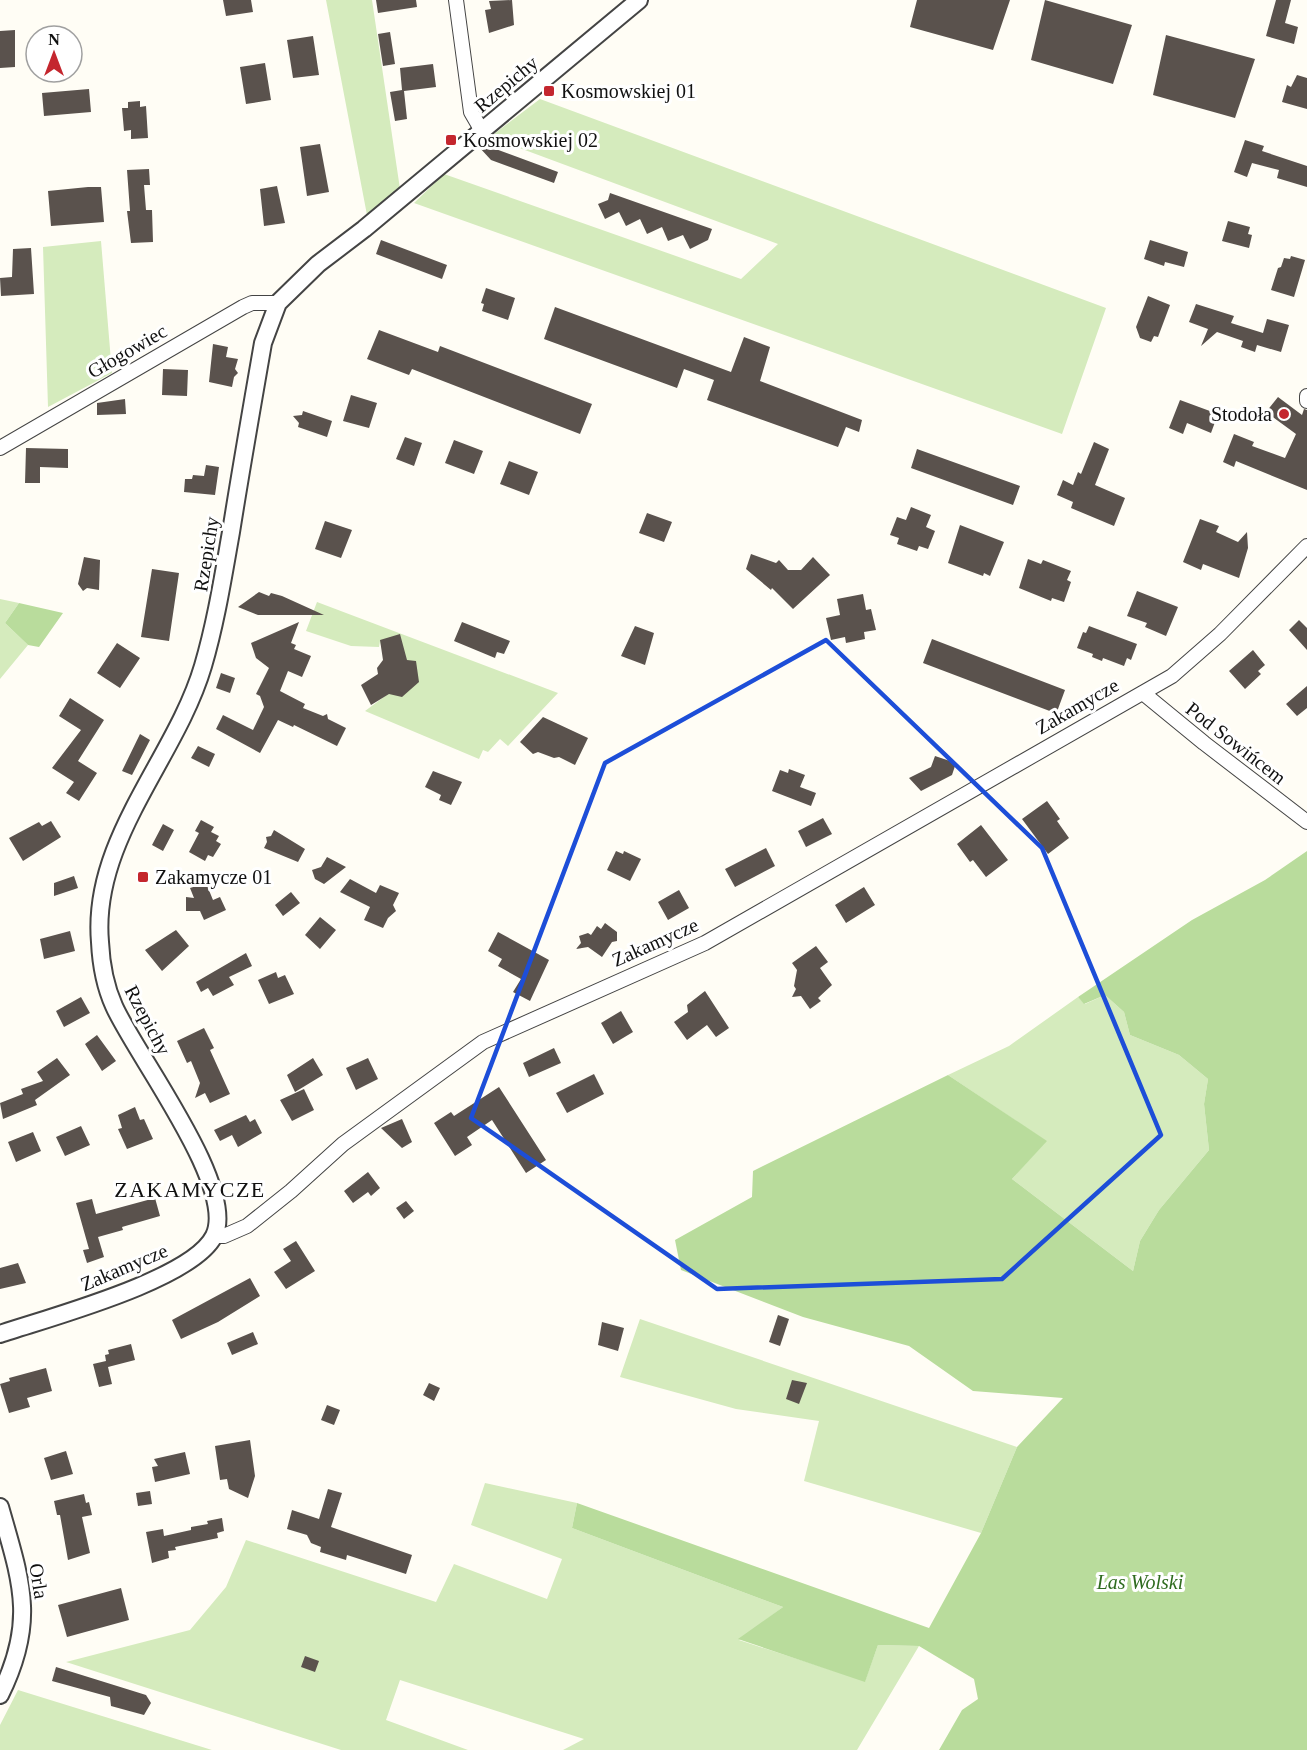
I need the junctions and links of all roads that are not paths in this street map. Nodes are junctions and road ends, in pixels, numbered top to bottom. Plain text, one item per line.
1 (456, 0) edge
2 (639, 0) edge
3 (482, 132) junction
4 (278, 303) junction
5 (1307, 396) edge
6 (1307, 401) edge
7 (0, 448) edge
8 (1307, 546) edge
9 (1143, 693) junction
10 (1307, 822) edge
11 (214, 1236) junction
12 (0, 1334) edge
13 (0, 1507) edge
14 (0, 1695) edge

1 - 3 street
2 - 3 street, Rzepichy
3 - 4 street, Rzepichy
4 - 7 street, Głogowiec
4 - 11 street, Rzepichy
5 - 6 street
8 - 9 street, Zakamycze
9 - 10 street, Pod Sowińcem
9 - 11 street, Zakamycze
11 - 12 street, Zakamycze
13 - 14 street, Orla

